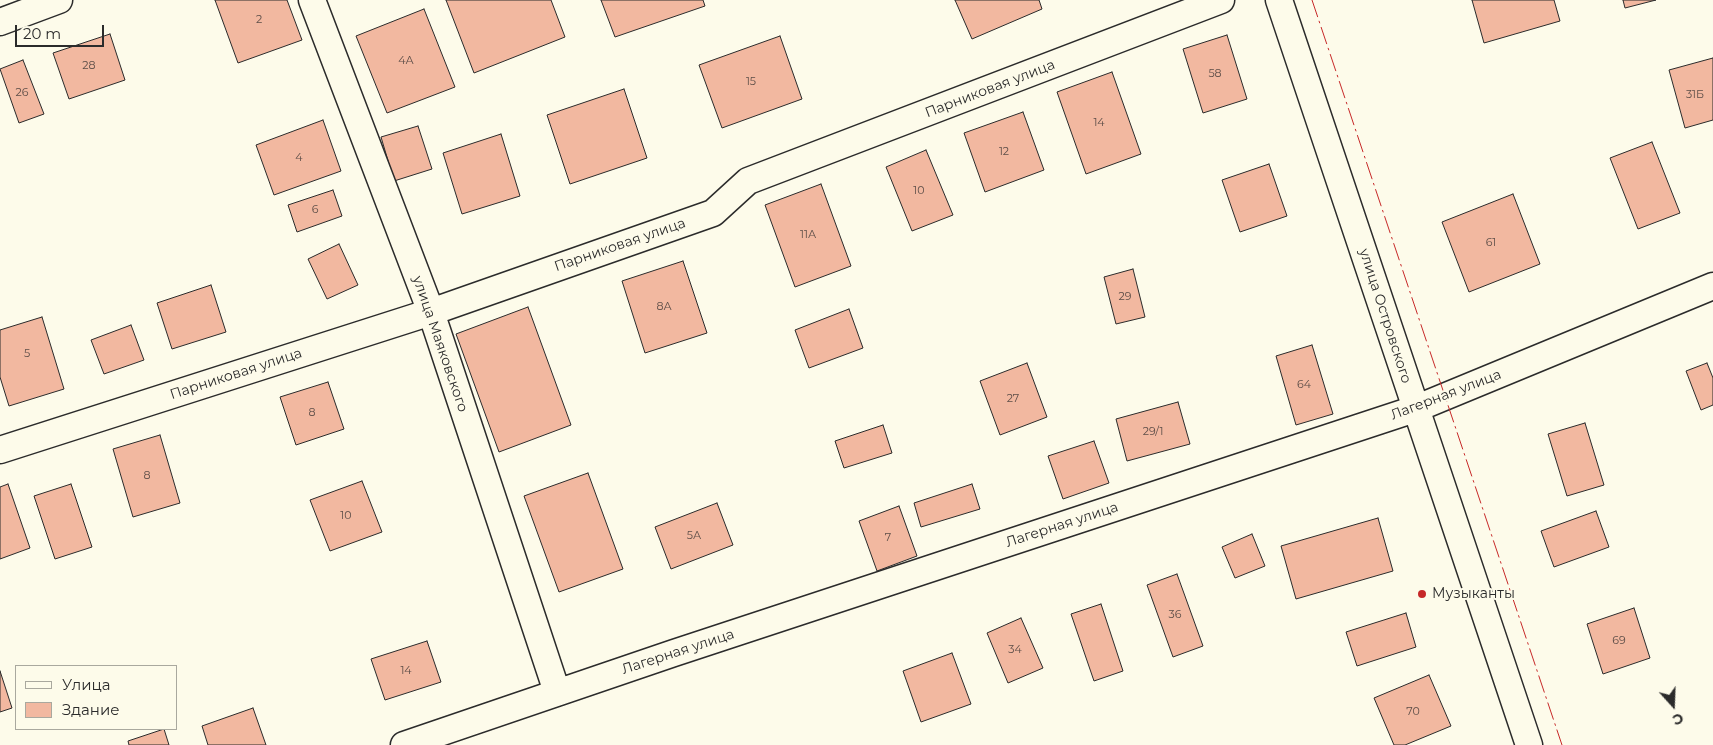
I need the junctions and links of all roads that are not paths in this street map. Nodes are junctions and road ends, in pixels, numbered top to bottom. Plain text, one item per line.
1 (59, 0) edge
2 (312, 0) edge
3 (1221, 0) edge
4 (1279, 0) edge
5 (0, 22) edge
6 (1713, 286) edge
7 (430, 312) junction
8 (1416, 409) junction
9 (0, 450) edge
10 (557, 692) junction
11 (404, 745) edge
12 (1529, 745) edge

1 - 5 street
2 - 7 street, улица Маяковского
3 - 7 street, Парниковая улица
4 - 8 street, улица Островского
6 - 8 street, Лагерная улица
7 - 9 street, Парниковая улица
7 - 10 street, улица Маяковского
8 - 10 street, Лагерная улица
8 - 12 street, улица Островского
10 - 11 street, Лагерная улица

